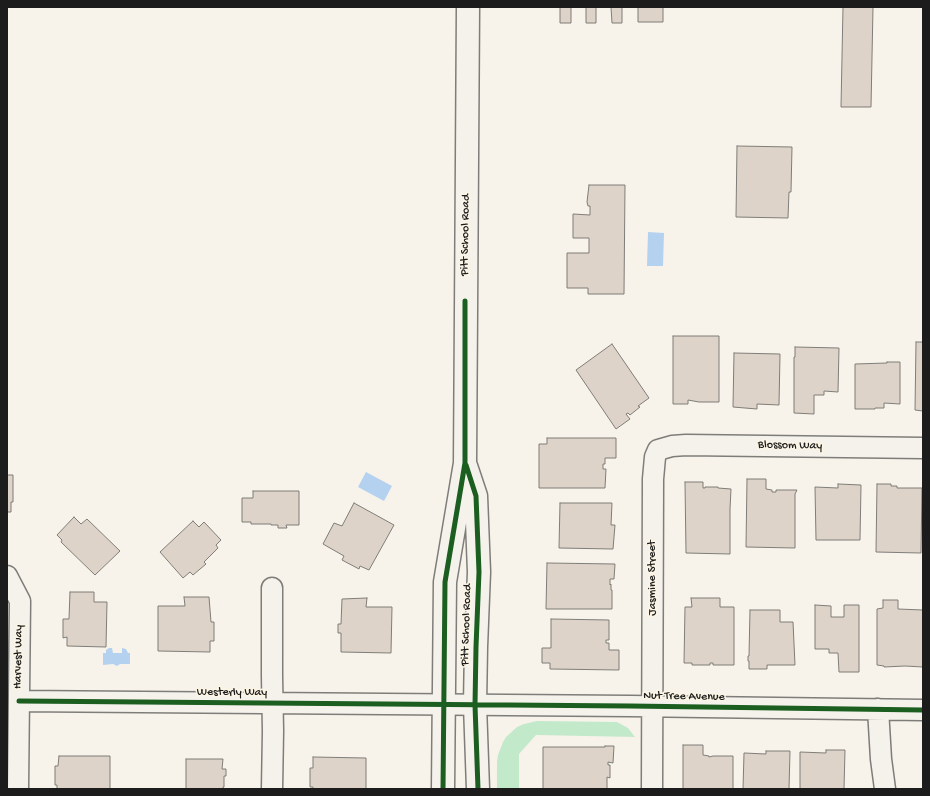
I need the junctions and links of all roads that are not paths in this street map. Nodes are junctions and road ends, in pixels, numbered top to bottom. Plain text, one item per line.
1 (468, 7) edge
2 (923, 448) edge
3 (658, 450) joint
4 (465, 463) junction
5 (7, 576) edge
6 (272, 588) dead end
7 (19, 702) junction
8 (272, 703) junction
9 (445, 705) junction
10 (475, 705) junction
11 (652, 706) junction
12 (878, 709) junction
13 (923, 710) edge
14 (18, 789) edge
15 (272, 789) edge
16 (443, 789) edge
17 (478, 789) edge
18 (652, 789) edge
19 (885, 789) edge

1 - 4 street, Pitt School Road
2 - 3 street, Blossom Way
3 - 11 street, Jasmine Street
4 - 9 street, Pitt School Road
4 - 10 street, Pitt School Road
5 - 7 street, Harvest Way
6 - 8 street
7 - 8 street, Westerly Way
7 - 14 street, Harvest Way
8 - 9 street, Westerly Way
8 - 15 street
9 - 10 street, Nut Tree Avenue
9 - 16 street, Pitt School Road
10 - 11 street, Nut Tree Avenue
10 - 17 street, Pitt School Road
11 - 12 street, Nut Tree Avenue
11 - 18 street, Jasmine Street
12 - 13 street, Nut Tree Avenue
12 - 19 street

